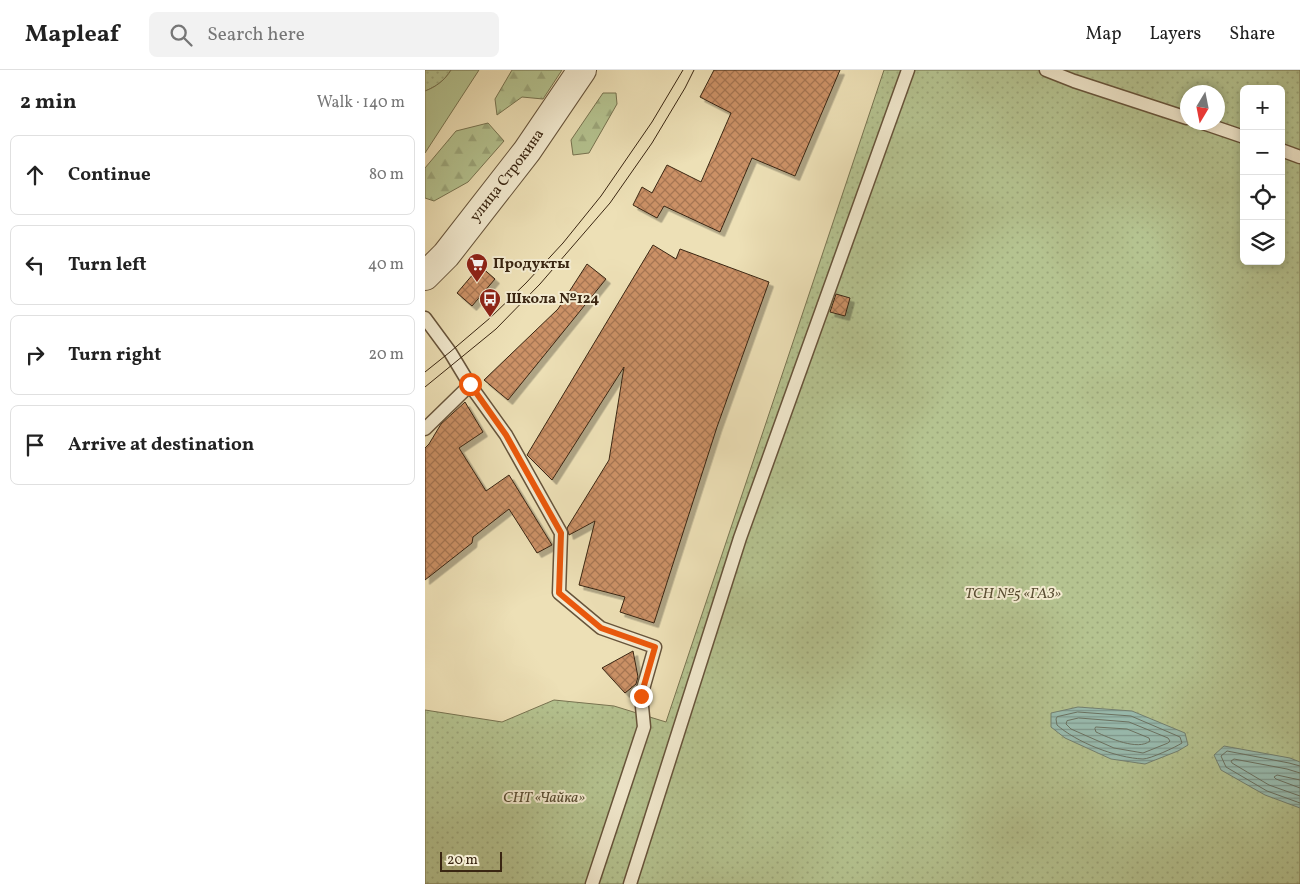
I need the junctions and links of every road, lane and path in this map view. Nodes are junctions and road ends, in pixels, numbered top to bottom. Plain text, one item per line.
1 (582, 70) edge
2 (908, 70) edge
3 (1046, 70) edge
4 (1180, 116) edge
5 (1223, 130) edge
6 (1240, 136) edge
7 (1285, 151) edge
8 (1300, 157) edge
9 (425, 276) edge
10 (425, 318) edge
11 (470, 384) junction
12 (425, 429) edge
13 (592, 884) edge
14 (630, 884) edge

1 - 9 street, улица Строкина
2 - 14 lane
3 - 4 lane
5 - 6 lane
7 - 8 lane
10 - 11 lane
11 - 12 lane
11 - 13 lane

